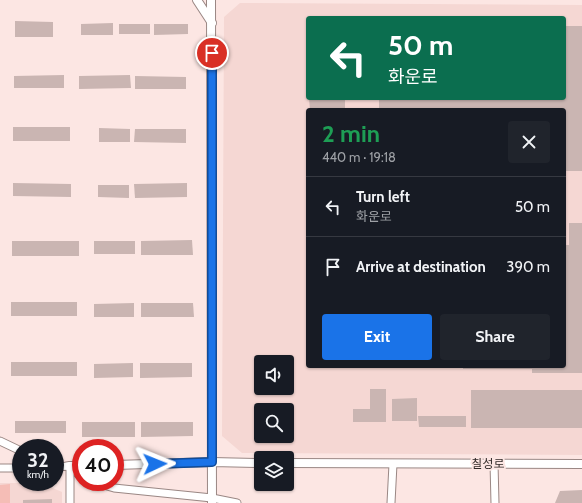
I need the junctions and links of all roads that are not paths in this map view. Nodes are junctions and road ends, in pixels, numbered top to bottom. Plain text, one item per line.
1 (197, 0) edge
2 (211, 0) edge
3 (212, 23) junction
4 (0, 441) edge
5 (12, 447) edge
6 (212, 462) junction
7 (254, 463) edge
8 (294, 463) edge
9 (494, 463) junction
10 (394, 464) junction
11 (582, 464) edge
12 (64, 465) edge
13 (124, 465) edge
14 (64, 466) edge
15 (70, 466) junction
16 (0, 468) edge
17 (12, 468) edge
18 (124, 489) edge
19 (212, 501) edge
20 (70, 503) edge
21 (238, 503) edge
22 (391, 503) edge
23 (495, 503) edge

1 - 3 street
2 - 3 street
3 - 6 street
4 - 5 street
6 - 7 street
6 - 13 street
6 - 19 street
8 - 10 street, 칠성로
9 - 10 street, 칠성로
9 - 11 street, 칠성로
9 - 23 street
10 - 22 street
12 - 15 street
14 - 15 street
15 - 20 street
16 - 17 street
18 - 19 street
19 - 21 street

